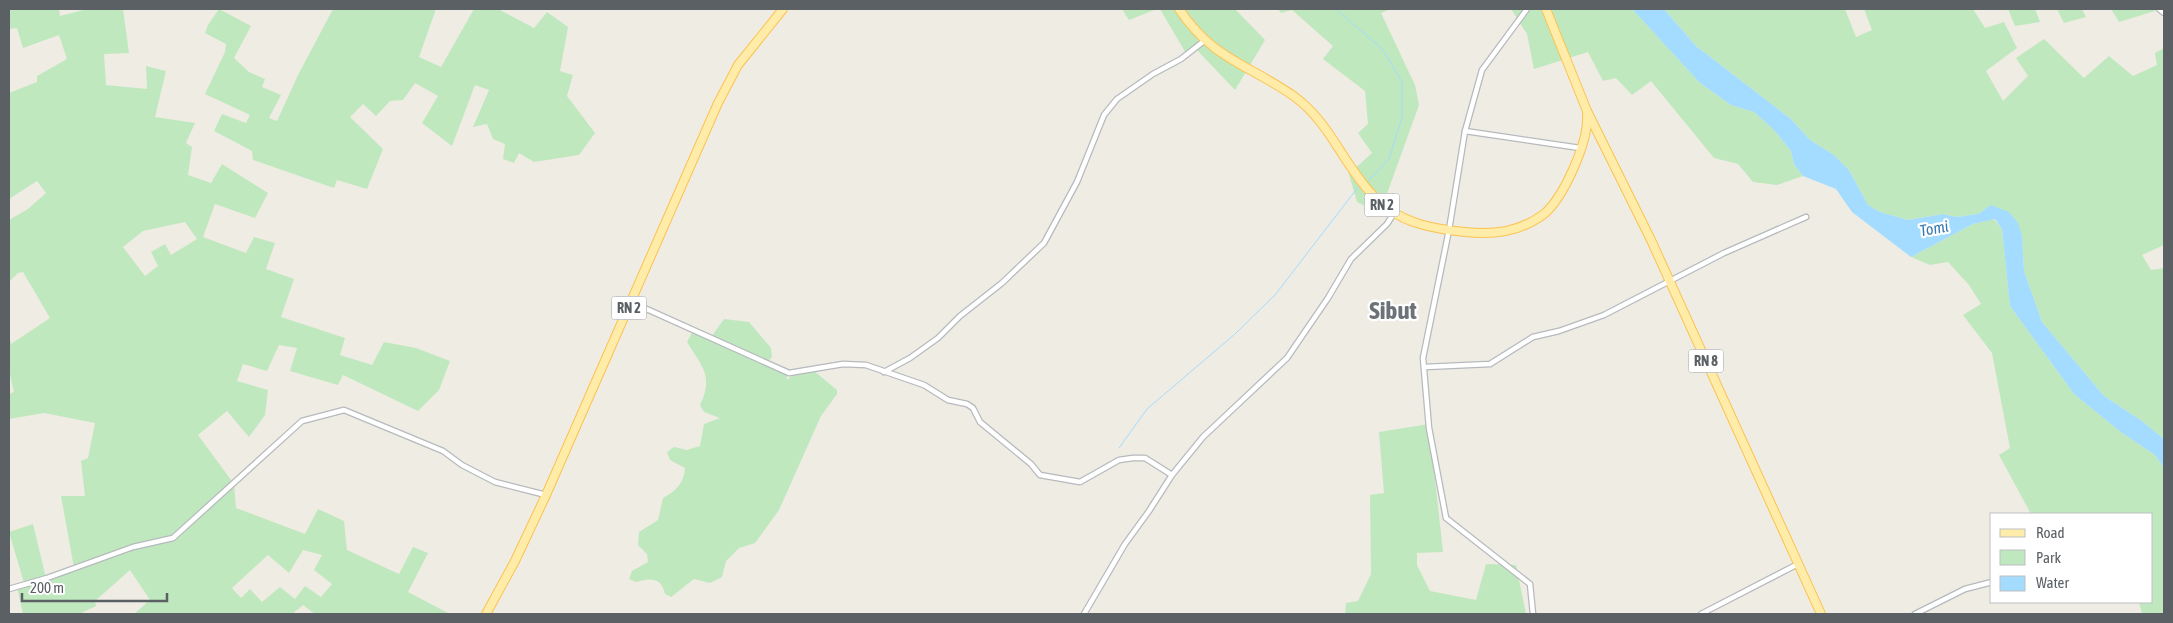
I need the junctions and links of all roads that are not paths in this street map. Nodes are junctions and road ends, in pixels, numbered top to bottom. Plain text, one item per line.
1 (783, 9) edge
2 (1179, 9) edge
3 (1527, 9) edge
4 (1546, 9) edge
5 (2159, 9) edge
6 (2164, 13) edge
7 (1204, 41) junction
8 (1587, 111) junction
9 (1465, 131) junction
10 (1580, 148) junction
11 (1394, 213) junction
12 (1806, 217) dead end
13 (1449, 230) junction
14 (1668, 280) junction
15 (631, 302) junction
16 (1425, 367) junction
17 (884, 372) junction
18 (1172, 475) junction
19 (546, 495) junction
20 (1798, 564) junction
21 (1990, 583) edge
22 (9, 589) edge
23 (486, 614) edge
24 (1084, 614) edge
25 (1532, 614) edge
26 (1701, 614) edge
27 (1821, 614) edge
28 (1915, 614) edge

1 - 15 main road, RN 2
2 - 7 main road, RN 2
3 - 9 street
4 - 8 main road, RN 2
5 - 6 street
7 - 11 main road, RN 2
7 - 17 street
8 - 10 main road, RN 2
8 - 14 main road, RN 8
9 - 10 street
9 - 13 street
10 - 13 main road, RN 2
11 - 13 main road, RN 2
11 - 18 street
12 - 14 street
13 - 16 street
14 - 16 street
14 - 20 main road, RN 8
15 - 17 street
15 - 19 main road, RN 2
16 - 25 street
17 - 18 street
18 - 24 street
19 - 22 street
19 - 23 main road, RN 2
20 - 26 street
20 - 27 main road, RN 8
21 - 28 street

